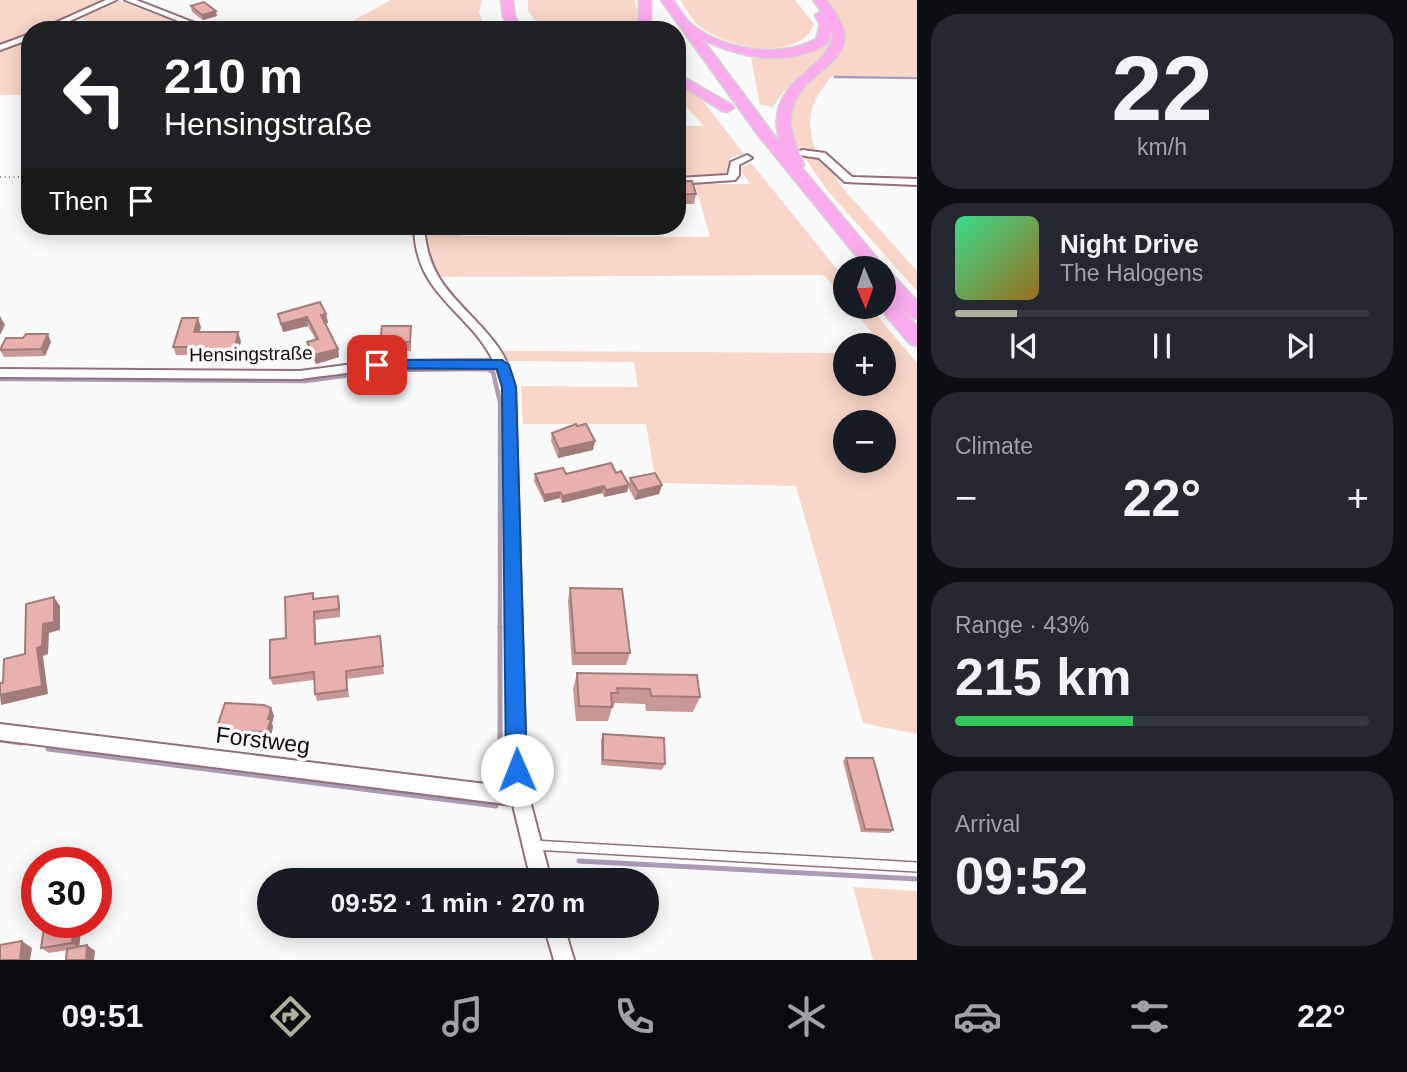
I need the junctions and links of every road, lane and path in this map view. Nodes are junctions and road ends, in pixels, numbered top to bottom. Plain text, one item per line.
1 (112, 0) edge
2 (129, 0) edge
3 (497, 0) edge
4 (507, 0) edge
5 (645, 0) edge
6 (653, 0) edge
7 (667, 0) edge
8 (809, 0) edge
9 (819, 0) edge
10 (64, 21) edge
11 (185, 21) edge
12 (499, 21) edge
13 (512, 21) edge
14 (644, 21) edge
15 (670, 21) edge
16 (674, 21) edge
17 (686, 32) edge
18 (21, 40) edge
19 (686, 41) edge
20 (686, 44) edge
21 (0, 48) edge
22 (686, 82) edge
23 (727, 108) junction
24 (802, 153) dead end
25 (747, 158) dead end
26 (0, 177) edge
27 (21, 177) edge
28 (686, 180) edge
29 (802, 181) junction
30 (917, 182) edge
31 (418, 235) edge
32 (845, 256) edge
33 (866, 256) edge
34 (896, 289) edge
35 (917, 313) edge
36 (896, 315) edge
37 (917, 339) edge
38 (502, 365) junction
39 (0, 373) edge
40 (0, 732) edge
41 (520, 797) junction
42 (532, 845) junction
43 (917, 867) edge
44 (538, 868) edge
45 (558, 938) edge
46 (564, 960) edge

1 - 10 street
2 - 11 street
3 - 12 highway
4 - 13 highway
5 - 14 highway
6 - 15 highway
7 - 16 highway
8 - 17 highway
9 - 29 highway
18 - 21 street
19 - 29 highway
20 - 23 highway
22 - 23 highway
23 - 32 highway
24 - 30 street
25 - 28 street
26 - 27 path
29 - 33 highway
31 - 38 street
34 - 35 highway
36 - 37 highway
38 - 39 street, Hensingstraße
38 - 41 street
40 - 41 street, Forstweg
41 - 42 street
42 - 43 lane
42 - 44 street
45 - 46 street

